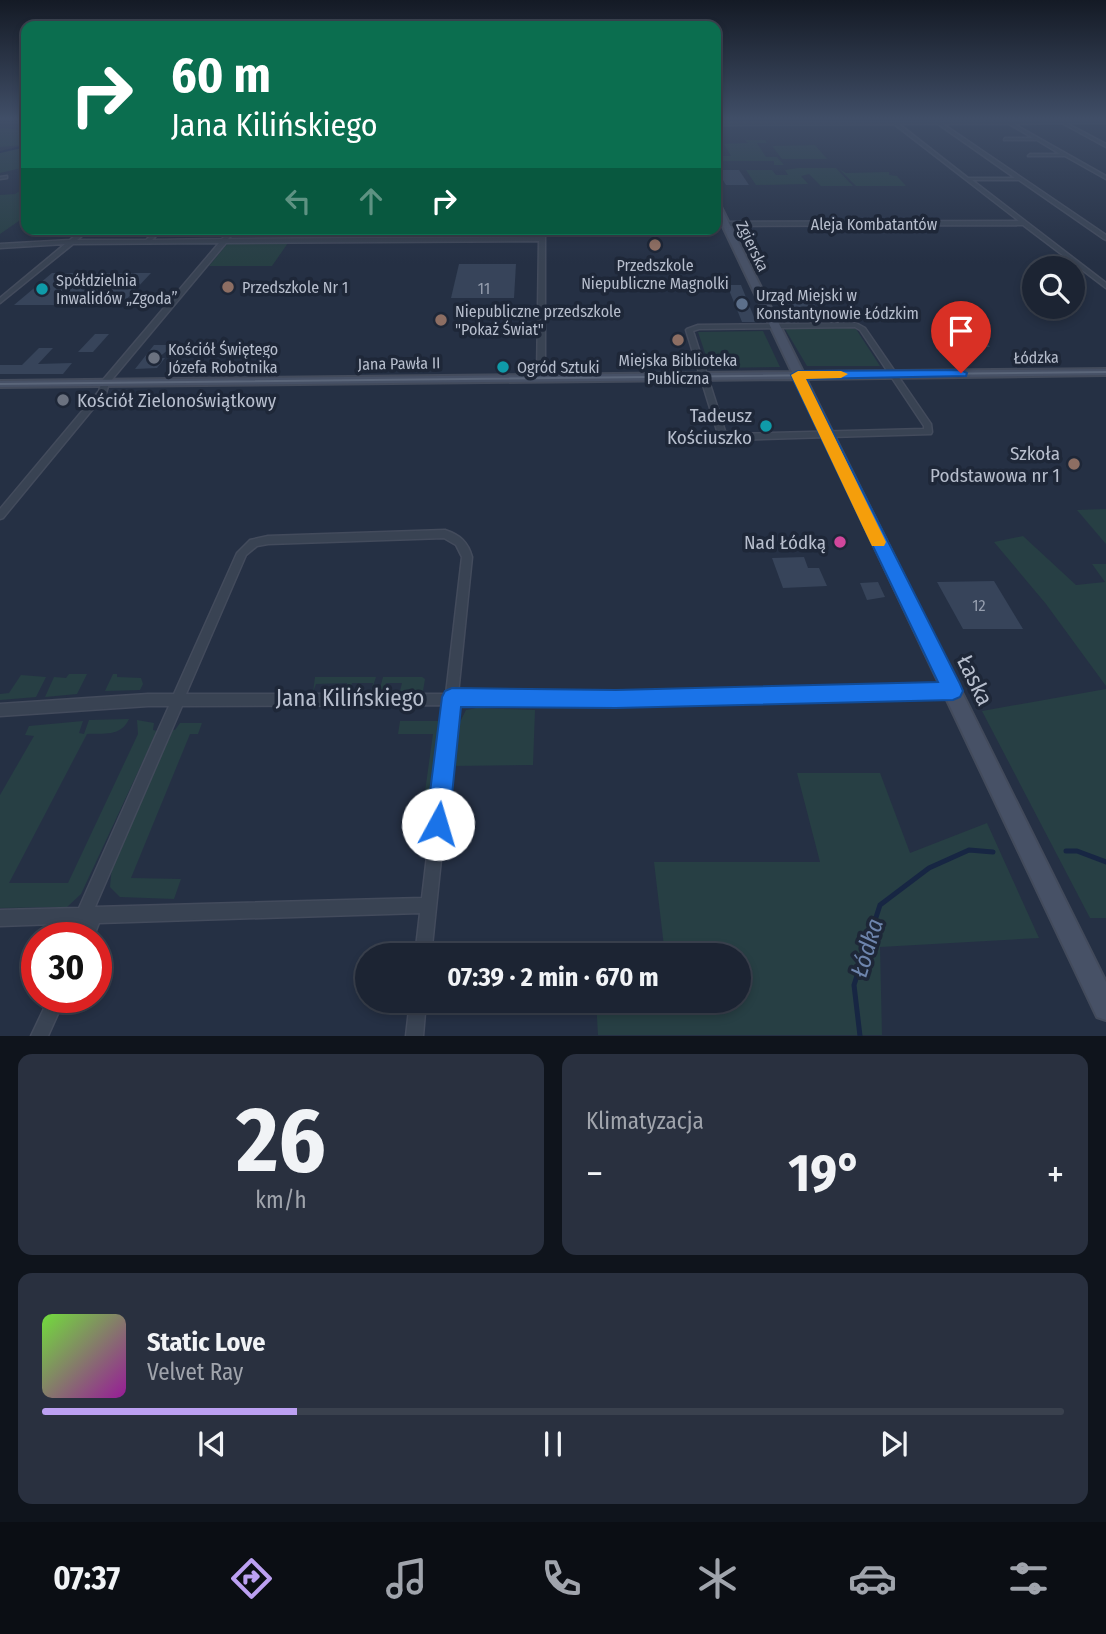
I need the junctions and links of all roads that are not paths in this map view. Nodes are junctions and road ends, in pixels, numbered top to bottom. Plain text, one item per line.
1 (952, 166) edge
2 (1002, 166) edge
3 (1086, 166) edge
4 (1106, 178) edge
5 (968, 179) junction
6 (1021, 179) junction
7 (1023, 223) junction
8 (721, 225) edge
9 (721, 227) edge
10 (80, 235) edge
11 (154, 235) edge
12 (229, 235) edge
13 (327, 235) edge
14 (485, 235) edge
15 (542, 235) edge
16 (1106, 238) edge
17 (325, 239) junction
18 (485, 239) junction
19 (542, 239) junction
20 (225, 240) junction
21 (148, 241) junction
22 (72, 242) junction
23 (0, 246) edge
24 (1106, 286) edge
25 (0, 301) edge
26 (774, 326) junction
27 (1106, 372) edge
28 (892, 374) junction
29 (702, 375) junction
30 (798, 375) junction
31 (541, 377) junction
32 (105, 383) junction
33 (0, 384) edge
34 (827, 435) junction
35 (0, 516) edge
36 (953, 691) junction
37 (452, 697) junction
38 (177, 699) junction
39 (0, 710) edge
40 (429, 905) junction
41 (90, 915) junction
42 (0, 918) edge
43 (88, 922) edge
44 (425, 943) edge
45 (1106, 1008) edge
46 (50, 1013) edge
47 (417, 1013) edge
48 (39, 1035) edge
49 (414, 1035) edge

1 - 5 street
2 - 6 street
3 - 4 street
5 - 6 street
5 - 7 street
6 - 16 street
7 - 8 street, Aleja Kombatantów
7 - 24 street
9 - 26 main road, Zgierska
10 - 22 street
11 - 21 street
12 - 20 street
13 - 17 street
14 - 18 street
15 - 19 street
17 - 18 street
17 - 20 street
18 - 19 street
19 - 31 street
20 - 21 street
20 - 32 street
21 - 22 street
22 - 23 street
22 - 25 street
26 - 28 street
26 - 29 street
26 - 30 main road, Zgierska
27 - 28 main road, Łódzka
28 - 30 main road, Łódzka
28 - 34 street
29 - 30 main road, Jana Pawła II
29 - 31 main road, Jana Pawła II
29 - 34 street
30 - 34 main road, Łaska
31 - 32 main road, Jana Pawła II
32 - 33 main road, Jana Pawła II
32 - 35 street
34 - 36 main road, Łaska
36 - 37 street, Jana Kilińskiego
36 - 45 main road, Łaska
37 - 38 street, Jana Kilińskiego
37 - 38 street
37 - 40 street
38 - 39 street, Jana Kilińskiego
38 - 41 street
40 - 41 street
40 - 44 street
41 - 42 street
41 - 43 street
46 - 48 street
47 - 49 street

